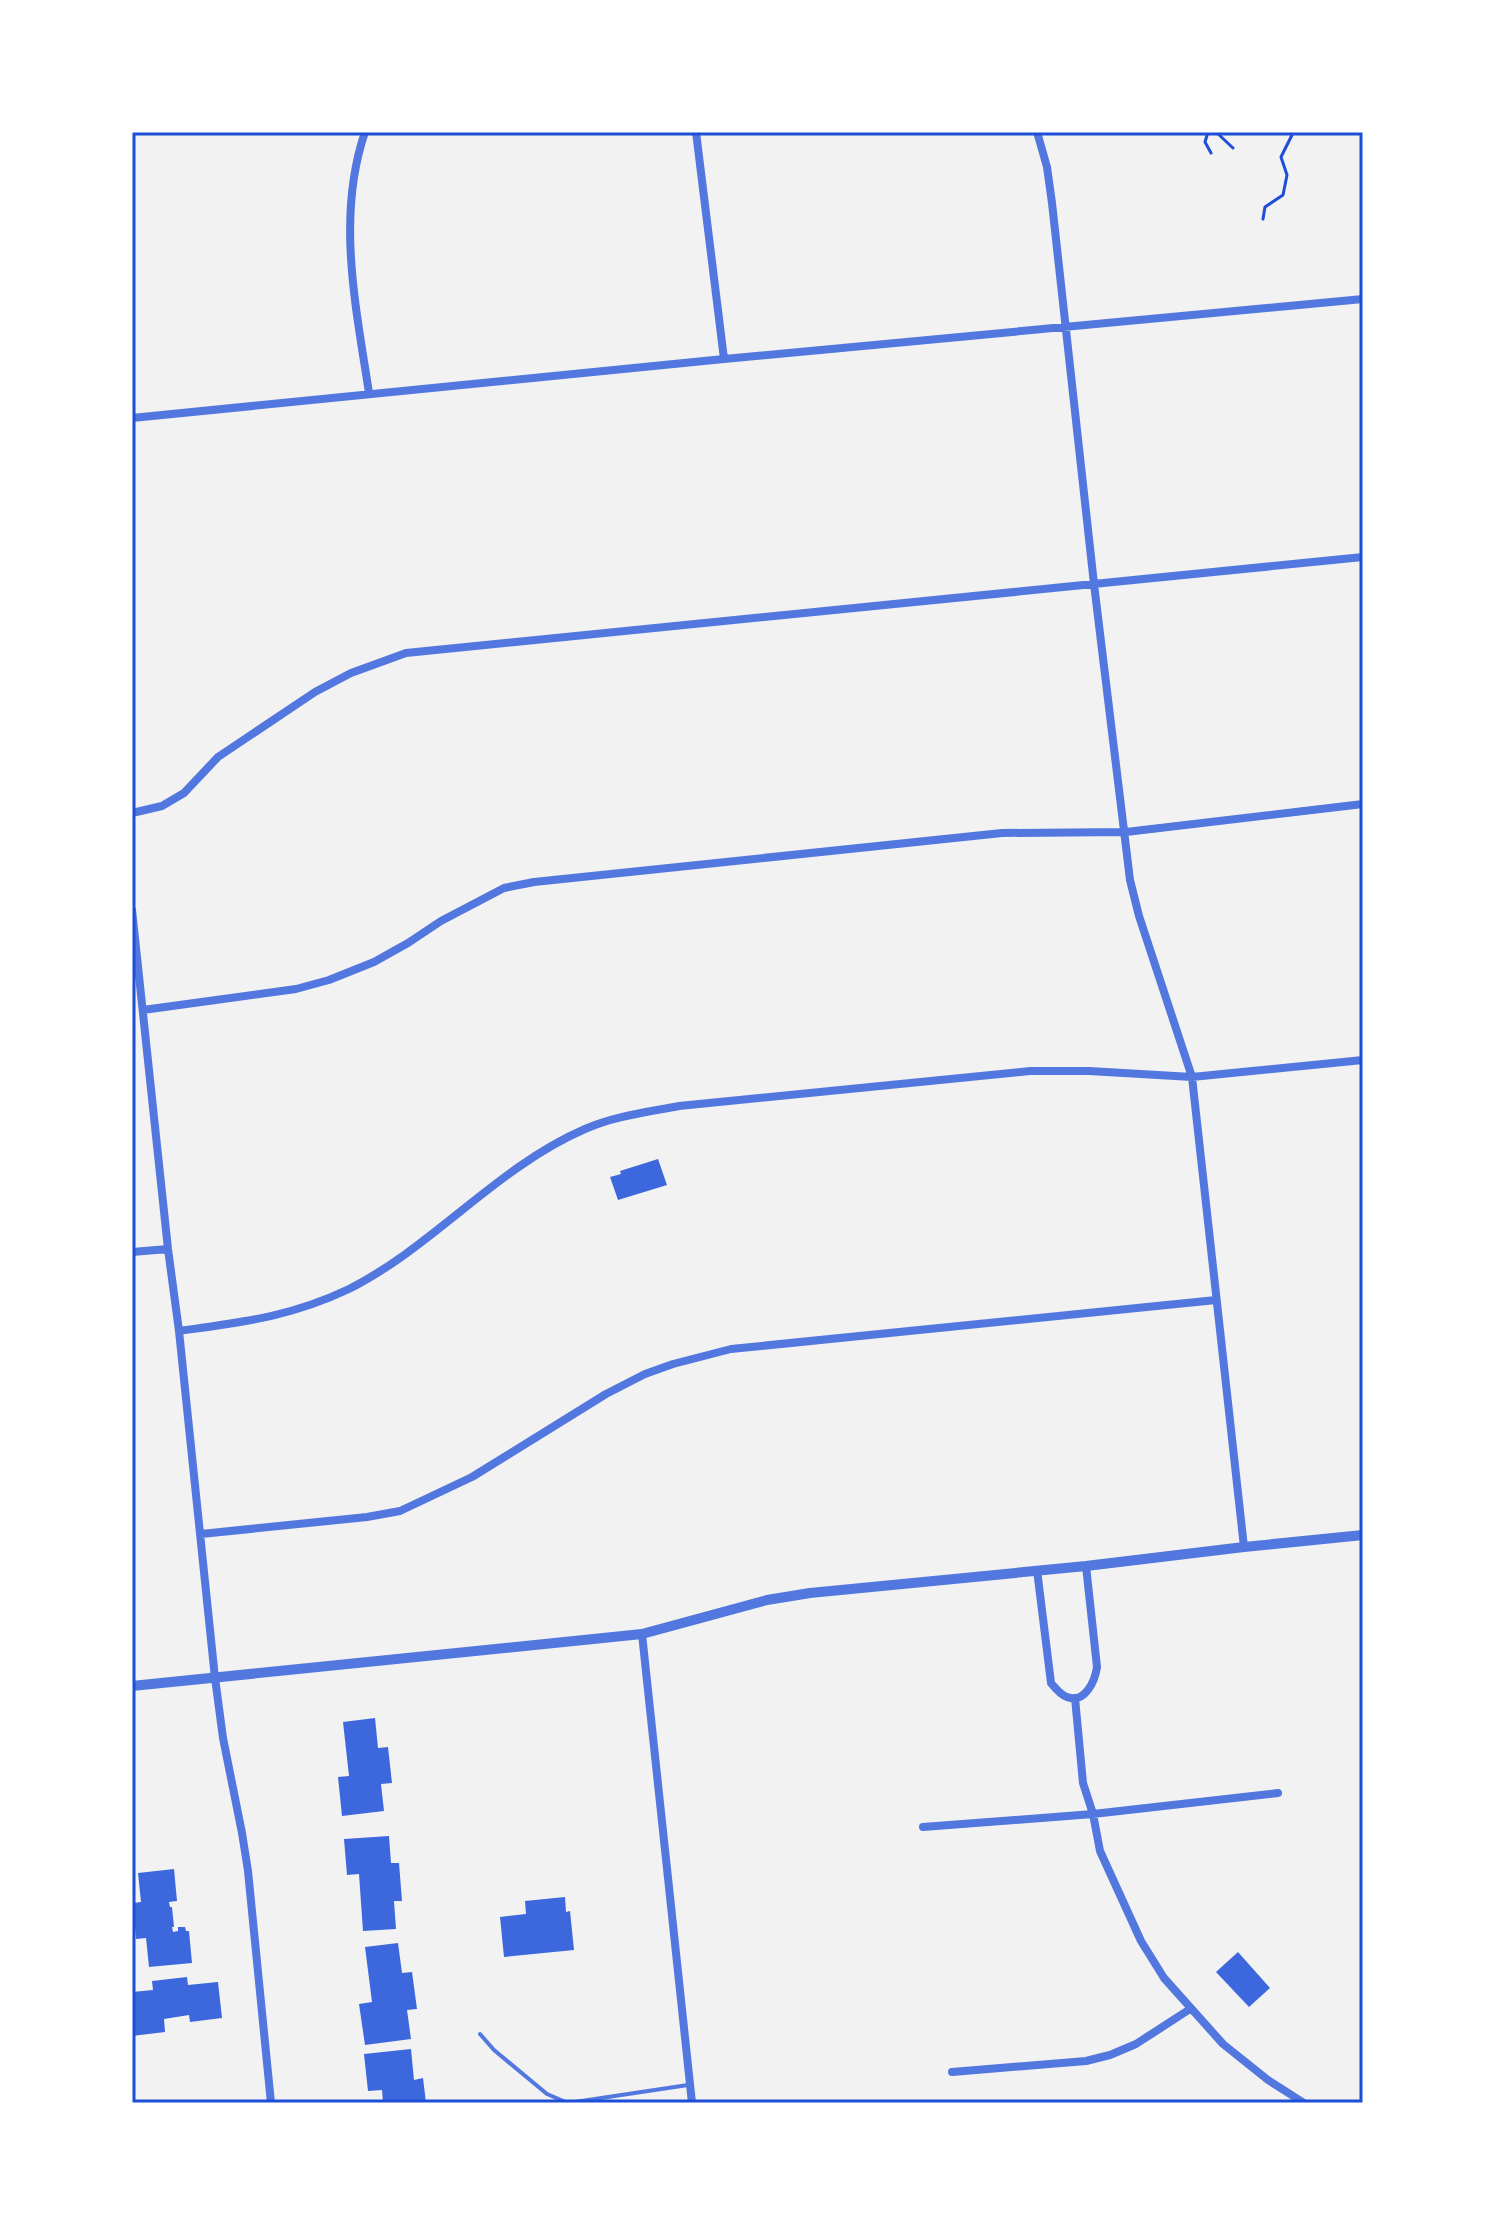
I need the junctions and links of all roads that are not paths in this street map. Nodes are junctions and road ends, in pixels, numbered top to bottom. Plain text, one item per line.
1 (365, 132) edge
2 (696, 132) edge
3 (1037, 132) edge
4 (1363, 299) edge
5 (1065, 328) junction
6 (724, 359) junction
7 (369, 393) junction
8 (132, 418) edge
9 (1363, 557) edge
10 (1094, 584) junction
11 (1363, 804) edge
12 (132, 813) edge
13 (1126, 832) junction
14 (132, 910) edge
15 (143, 1010) junction
16 (1363, 1060) edge
17 (1192, 1077) junction
18 (168, 1249) junction
19 (132, 1252) edge
20 (1216, 1300) junction
21 (179, 1331) junction
22 (201, 1534) junction
23 (1363, 1535) edge
24 (1244, 1547) junction
25 (1086, 1566) junction
26 (1037, 1570) junction
27 (642, 1634) junction
28 (215, 1678) junction
29 (132, 1686) edge
30 (1075, 1698) junction
31 (1278, 1793) dead end
32 (1093, 1814) junction
33 (923, 1827) dead end
34 (1190, 2009) junction
35 (480, 2034) dead end
36 (952, 2072) dead end
37 (690, 2085) junction
38 (613, 2100) edge
39 (271, 2103) edge
40 (692, 2103) edge
41 (1304, 2103) edge

1 - 7 street
2 - 6 street
3 - 5 street
4 - 5 street
5 - 6 street
5 - 10 street
6 - 7 street
7 - 8 street
9 - 10 street
10 - 12 street
10 - 13 street
11 - 13 street
13 - 15 street
13 - 17 street
14 - 15 street
15 - 18 street
16 - 17 street
17 - 20 street
17 - 21 street
18 - 19 street
18 - 21 street
20 - 22 street
20 - 24 street
21 - 22 street
22 - 28 street
23 - 24 street
24 - 25 street
25 - 26 street
25 - 30 street
26 - 27 street
26 - 30 street
27 - 28 street
27 - 37 street
28 - 29 street
28 - 39 street
30 - 32 street
31 - 32 street
32 - 33 street
32 - 34 street
34 - 36 street
34 - 41 street
35 - 38 lane
37 - 38 lane
37 - 40 street

